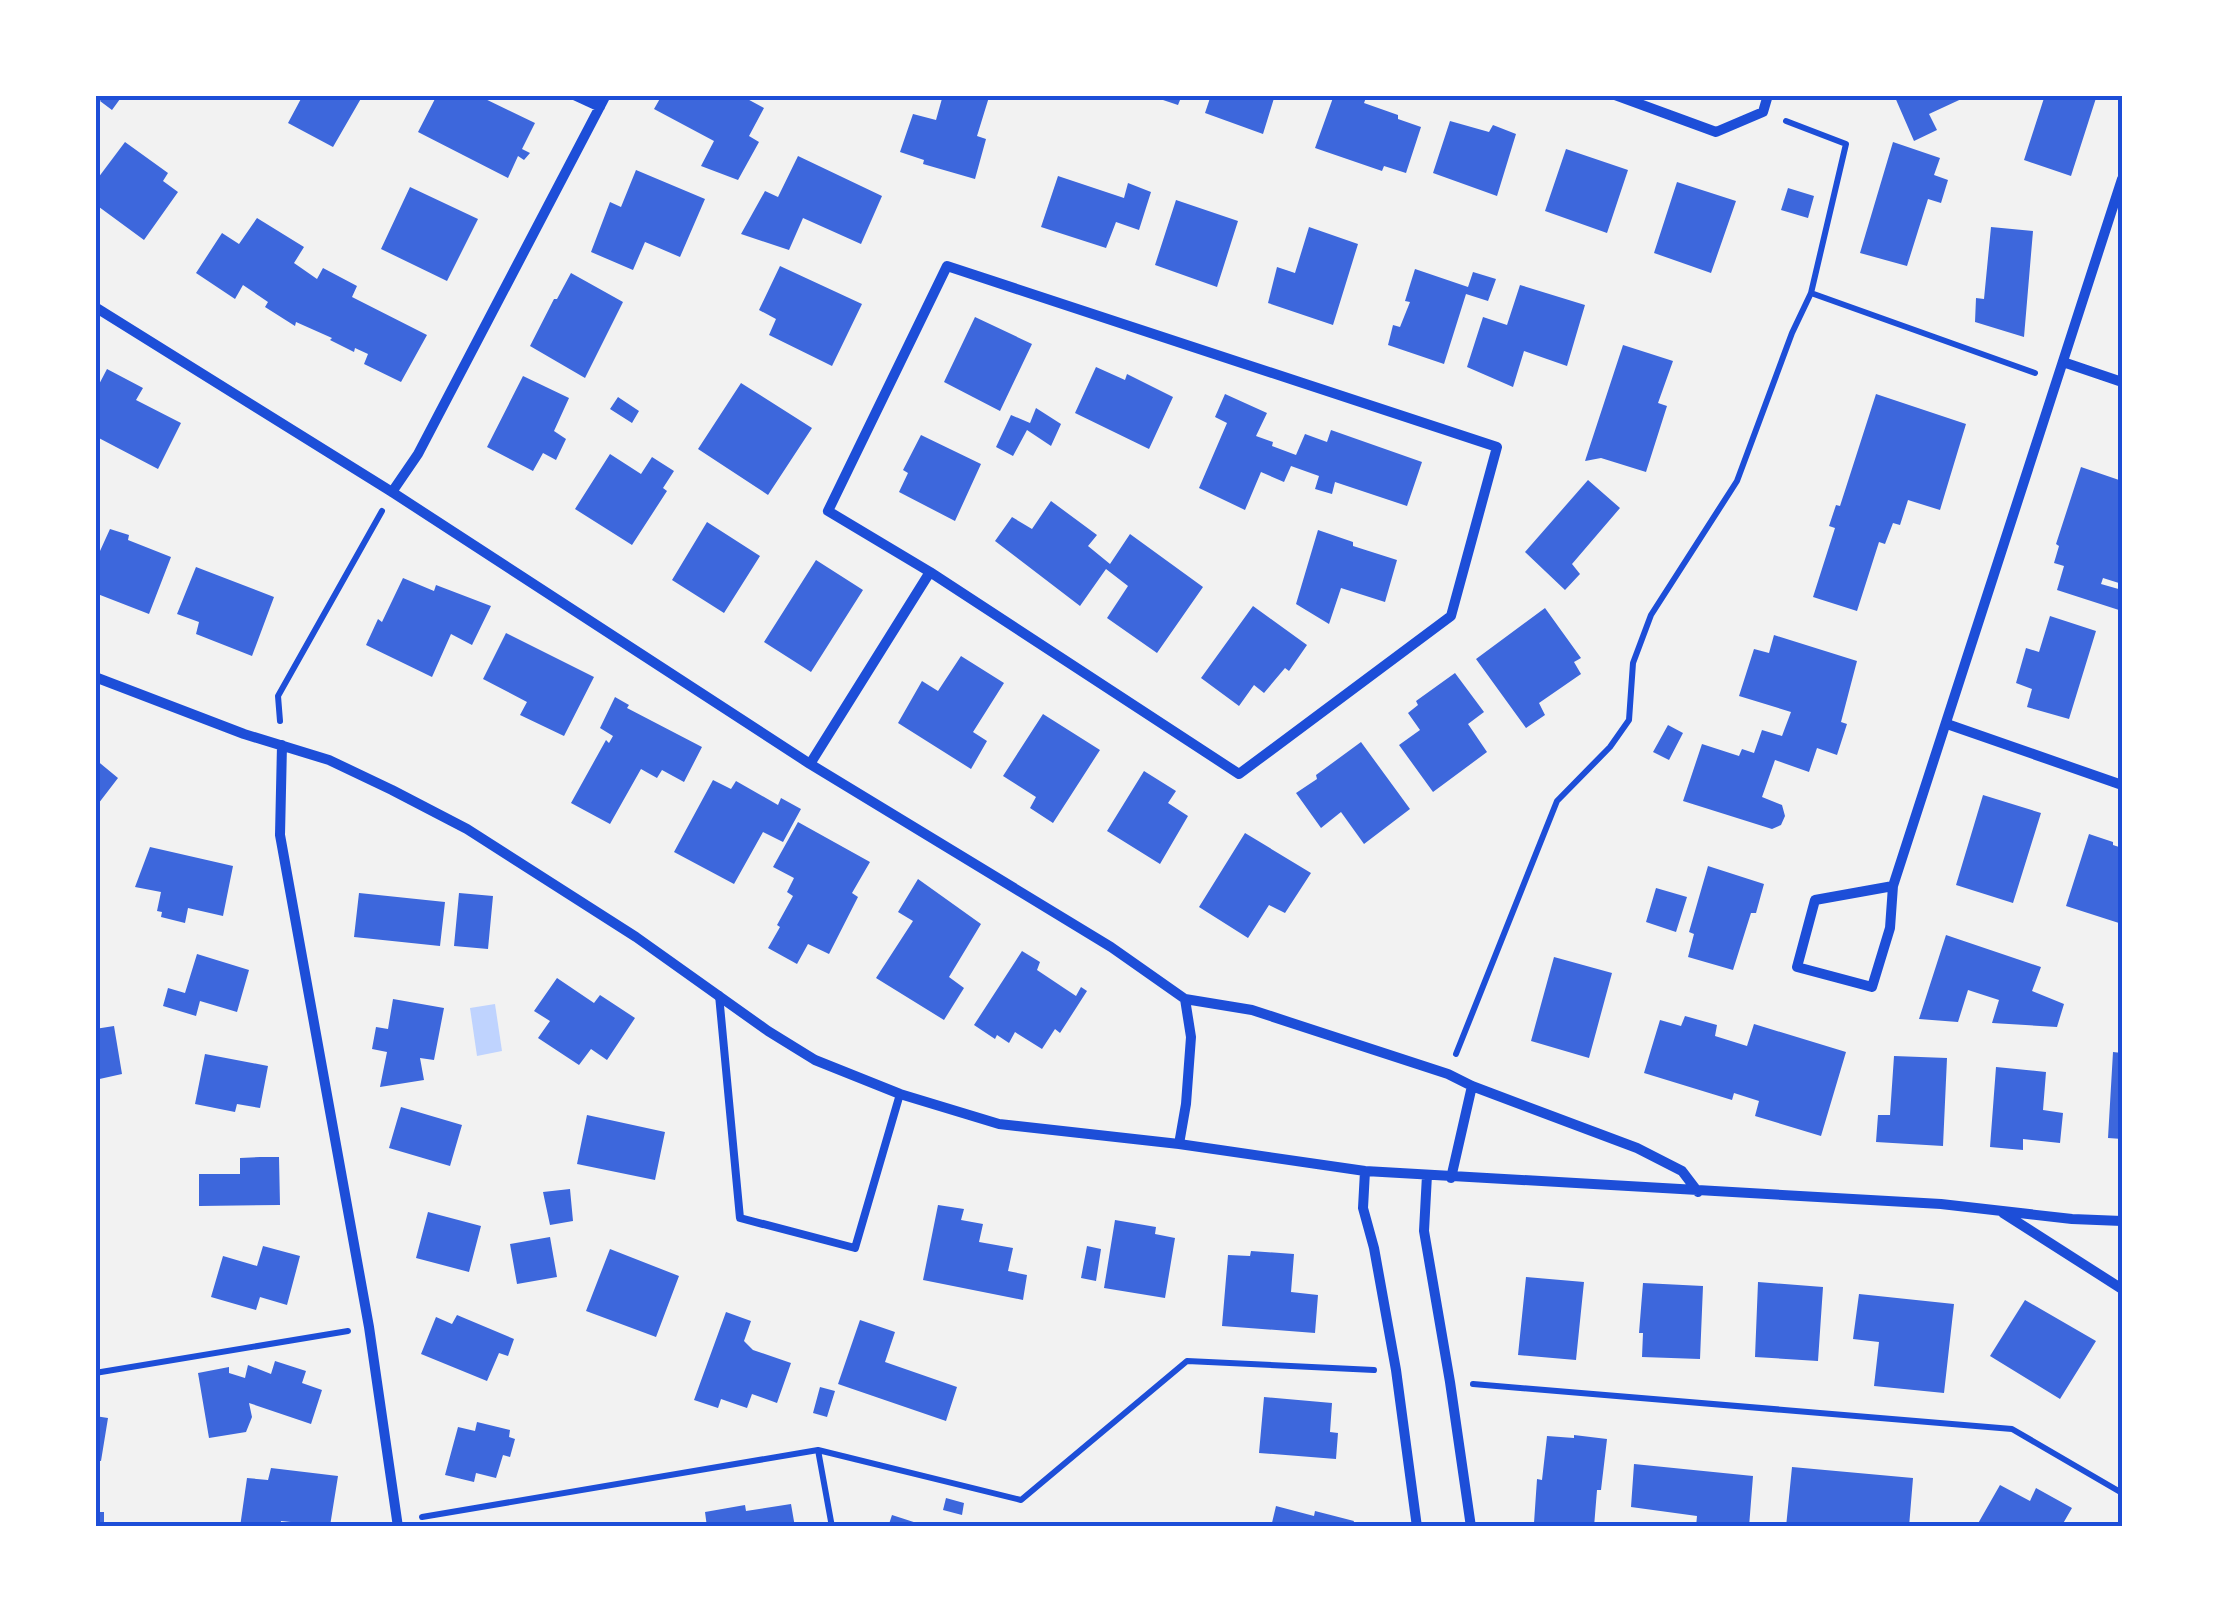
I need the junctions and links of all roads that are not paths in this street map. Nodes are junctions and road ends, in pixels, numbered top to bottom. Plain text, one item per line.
1 (574, 95) edge
2 (606, 95) edge
3 (1615, 95) edge
4 (1768, 95) edge
5 (600, 107) junction
6 (2122, 179) edge
7 (95, 307) edge
8 (2063, 362) junction
9 (2122, 382) edge
10 (392, 492) junction
11 (930, 572) junction
12 (95, 677) edge
13 (1948, 724) junction
14 (282, 745) junction
15 (810, 764) junction
16 (2122, 785) edge
17 (1894, 886) junction
18 (720, 995) junction
19 (1184, 999) junction
20 (1472, 1086) junction
21 (900, 1094) junction
22 (1179, 1144) junction
23 (1366, 1172) junction
24 (1427, 1176) junction
25 (1451, 1178) junction
26 (1698, 1192) junction
27 (1998, 1209) junction
28 (2122, 1221) edge
29 (2122, 1289) edge
30 (398, 1527) edge
31 (1418, 1527) edge
32 (1471, 1527) edge

1 - 5 street
2 - 5 street
3 - 4 street
5 - 10 street
6 - 8 street
7 - 10 street
8 - 9 street
8 - 13 street
10 - 15 street
11 - 11 street
11 - 15 street
12 - 14 street
13 - 16 street
13 - 17 street
14 - 18 street
14 - 30 street
15 - 19 street
17 - 17 street
18 - 21 street
18 - 21 lane
19 - 20 street
19 - 22 street
20 - 25 street
20 - 26 street
21 - 22 street
22 - 23 street
23 - 24 street
23 - 31 street
24 - 25 street
24 - 32 street
25 - 26 street
26 - 27 street
27 - 28 street
27 - 29 street

